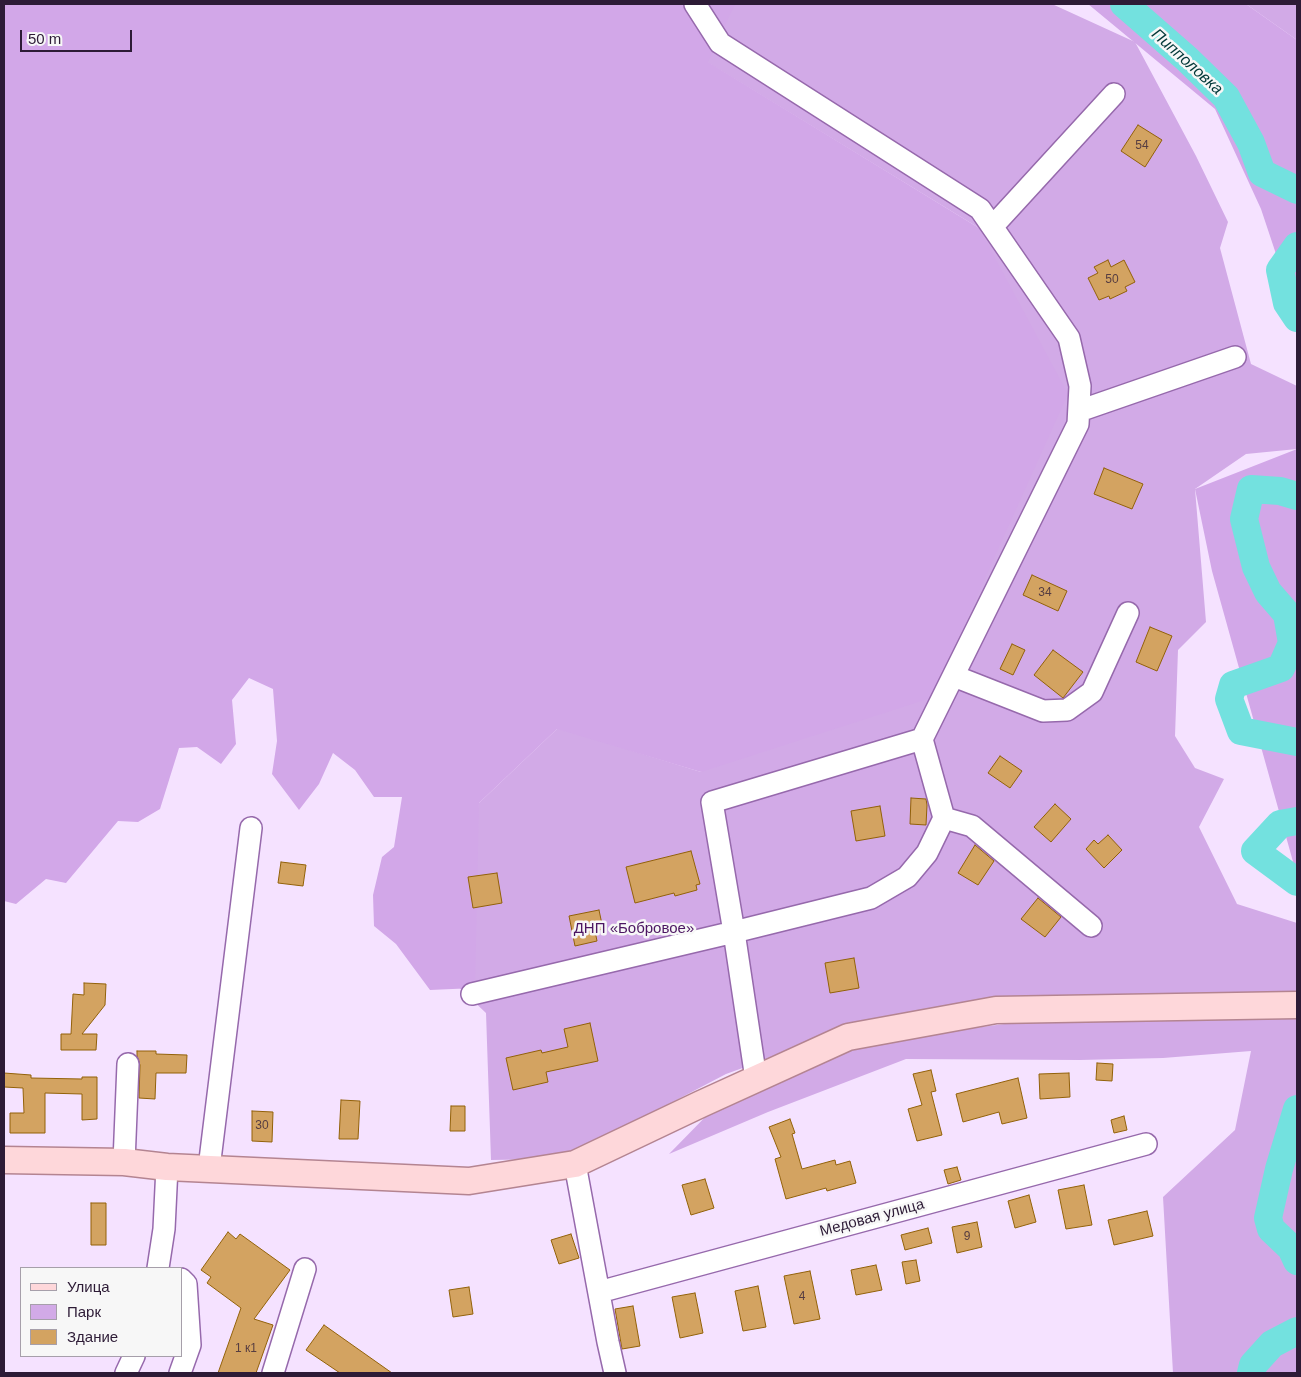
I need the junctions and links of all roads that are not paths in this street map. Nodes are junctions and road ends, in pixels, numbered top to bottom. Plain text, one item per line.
1 (695, 4) edge
2 (1114, 94) dead end
3 (993, 226) junction
4 (1235, 358) dead end
5 (1079, 411) junction
6 (1128, 613) dead end
7 (954, 676) junction
8 (922, 739) junction
9 (944, 818) junction
10 (251, 828) dead end
11 (1092, 926) dead end
12 (734, 932) junction
13 (472, 994) dead end
14 (1297, 1005) edge
15 (128, 1064) dead end
16 (756, 1079) junction
17 (1146, 1144) dead end
18 (4, 1160) edge
19 (124, 1162) junction
20 (575, 1164) junction
21 (166, 1167) junction
22 (209, 1168) junction
23 (163, 1265) edge
24 (305, 1269) dead end
25 (182, 1280) edge
26 (599, 1292) junction
27 (134, 1357) edge
28 (126, 1373) edge
29 (180, 1373) edge
30 (273, 1373) edge
31 (615, 1373) edge

1 - 3 street
2 - 3 street
3 - 5 street
4 - 5 street
5 - 7 street
6 - 7 street
7 - 8 street
8 - 9 street
8 - 12 street
9 - 11 street
9 - 12 street
10 - 22 street
12 - 13 street
12 - 16 street
14 - 16 main road
15 - 19 street
16 - 20 main road
17 - 26 street, Медовая улица
18 - 19 main road
19 - 21 main road
20 - 22 main road
20 - 26 street
21 - 22 main road
21 - 23 street
24 - 30 street
25 - 29 street
26 - 31 street
27 - 28 street

